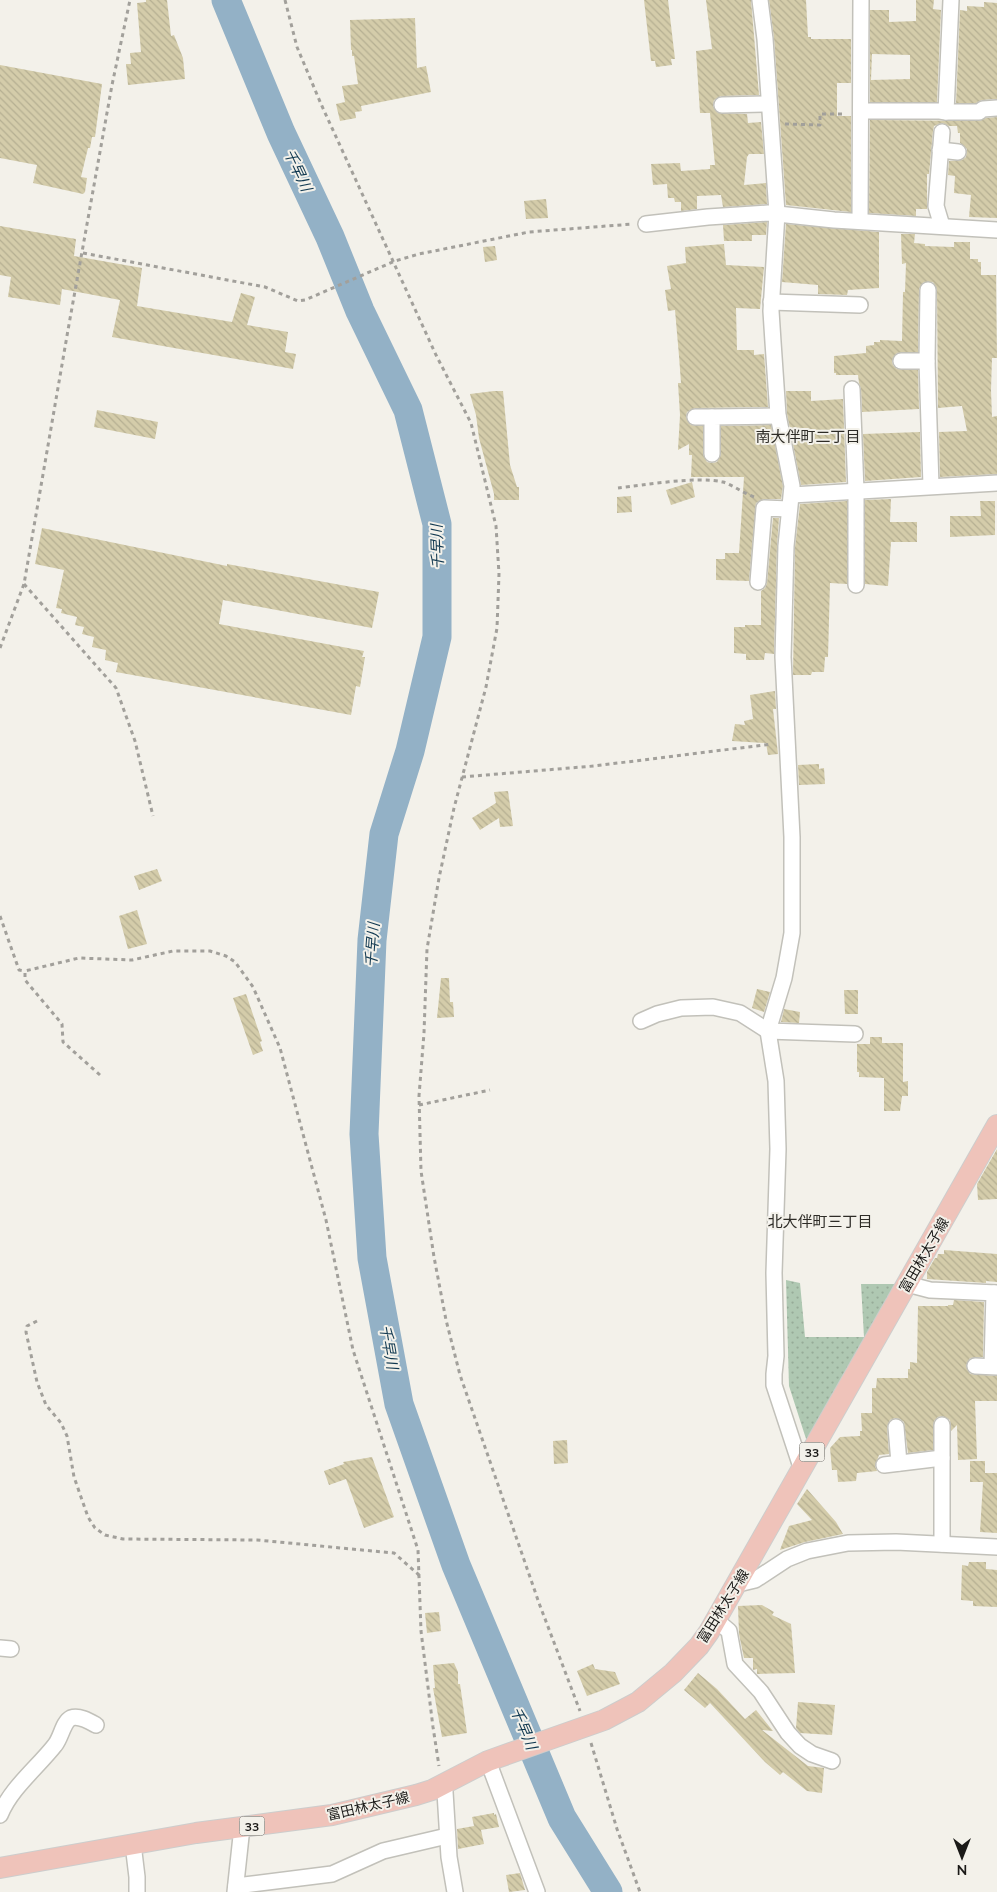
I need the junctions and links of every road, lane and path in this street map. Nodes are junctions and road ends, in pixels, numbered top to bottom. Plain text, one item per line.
1 (130, 0) edge
2 (285, 0) edge
3 (760, 0) edge
4 (861, 0) edge
5 (951, 0) edge
6 (769, 104) junction
7 (722, 105) dead end
8 (997, 108) edge
9 (861, 112) junction
10 (946, 112) junction
11 (770, 123) junction
12 (942, 132) dead end
13 (940, 150) junction
14 (958, 152) dead end
15 (777, 214) junction
16 (860, 221) junction
17 (646, 224) joint
18 (942, 226) junction
19 (997, 230) edge
20 (83, 253) junction
21 (393, 262) junction
22 (928, 290) dead end
23 (771, 302) junction
24 (860, 305) dead end
25 (901, 361) dead end
26 (927, 361) junction
27 (852, 389) dead end
28 (778, 416) junction
29 (695, 417) dead end
30 (712, 417) junction
31 (712, 454) dead end
32 (997, 483) edge
33 (931, 486) junction
34 (618, 488) dead end
35 (856, 491) junction
36 (755, 498) dead end
37 (791, 502) junction
38 (758, 582) dead end
39 (24, 584) junction
40 (856, 585) dead end
41 (0, 648) edge
42 (787, 742) junction
43 (462, 777) junction
44 (153, 816) dead end
45 (0, 916) edge
46 (25, 971) junction
47 (641, 1021) dead end
48 (768, 1031) junction
49 (855, 1034) dead end
50 (100, 1075) dead end
51 (490, 1090) dead end
52 (419, 1105) junction
53 (997, 1126) edge
54 (907, 1284) junction
55 (995, 1293) edge
56 (37, 1321) dead end
57 (975, 1366) dead end
58 (994, 1367) edge
59 (942, 1425) dead end
60 (896, 1427) dead end
61 (942, 1458) junction
62 (802, 1470) junction
63 (942, 1544) junction
64 (997, 1547) edge
65 (419, 1575) junction
66 (738, 1584) junction
67 (716, 1620) junction
68 (96, 1724) dead end
69 (581, 1729) junction
70 (492, 1760) junction
71 (832, 1761) dead end
72 (443, 1784) junction
73 (0, 1815) edge
74 (242, 1827) junction
75 (447, 1836) junction
76 (133, 1844) junction
77 (0, 1868) edge
78 (236, 1889) edge
79 (138, 1892) edge
80 (455, 1892) edge
81 (537, 1892) edge
82 (640, 1892) edge

1 - 20 path
2 - 21 path
3 - 6 street
4 - 9 street
5 - 10 street
6 - 7 street
6 - 11 street
8 - 10 street
9 - 10 street
9 - 11 path
9 - 16 street
11 - 15 street
12 - 13 street
13 - 14 street
13 - 18 street
15 - 16 street
15 - 17 street
15 - 23 street
16 - 18 street
17 - 21 path
18 - 19 street
20 - 21 path
20 - 39 path
21 - 43 path
22 - 26 street
23 - 24 street
23 - 28 street
25 - 26 street
26 - 33 street
27 - 35 street
28 - 30 street
28 - 37 street
29 - 30 street
30 - 31 street
32 - 33 street
33 - 35 street
34 - 36 path
35 - 37 street
35 - 40 street
37 - 38 street
37 - 42 street
39 - 41 path
39 - 44 path
42 - 43 path
42 - 48 street
43 - 52 path
45 - 46 path
46 - 50 path
46 - 65 path
47 - 48 street
48 - 49 street
48 - 62 street
51 - 52 path
52 - 69 path
53 - 54 main road, 富田林太子線 / 33
54 - 55 street
54 - 62 main road, 富田林太子線 / 33
55 - 58 street
56 - 65 path
57 - 58 street
59 - 61 street
60 - 61 street
61 - 63 street
62 - 66 main road, 富田林太子線 / 33
63 - 64 street
63 - 66 street
65 - 72 path
66 - 67 main road, 富田林太子線 / 33
67 - 69 main road, 富田林太子線 / 33
67 - 71 street
68 - 73 street
69 - 70 main road, 富田林太子線 / 33
69 - 82 path
70 - 72 main road, 富田林太子線 / 33
70 - 81 street
72 - 74 main road, 富田林太子線 / 33
72 - 75 street
74 - 76 main road, 富田林太子線 / 33
74 - 78 street
75 - 78 street
75 - 80 street
76 - 77 main road, 富田林太子線 / 33
76 - 79 street

